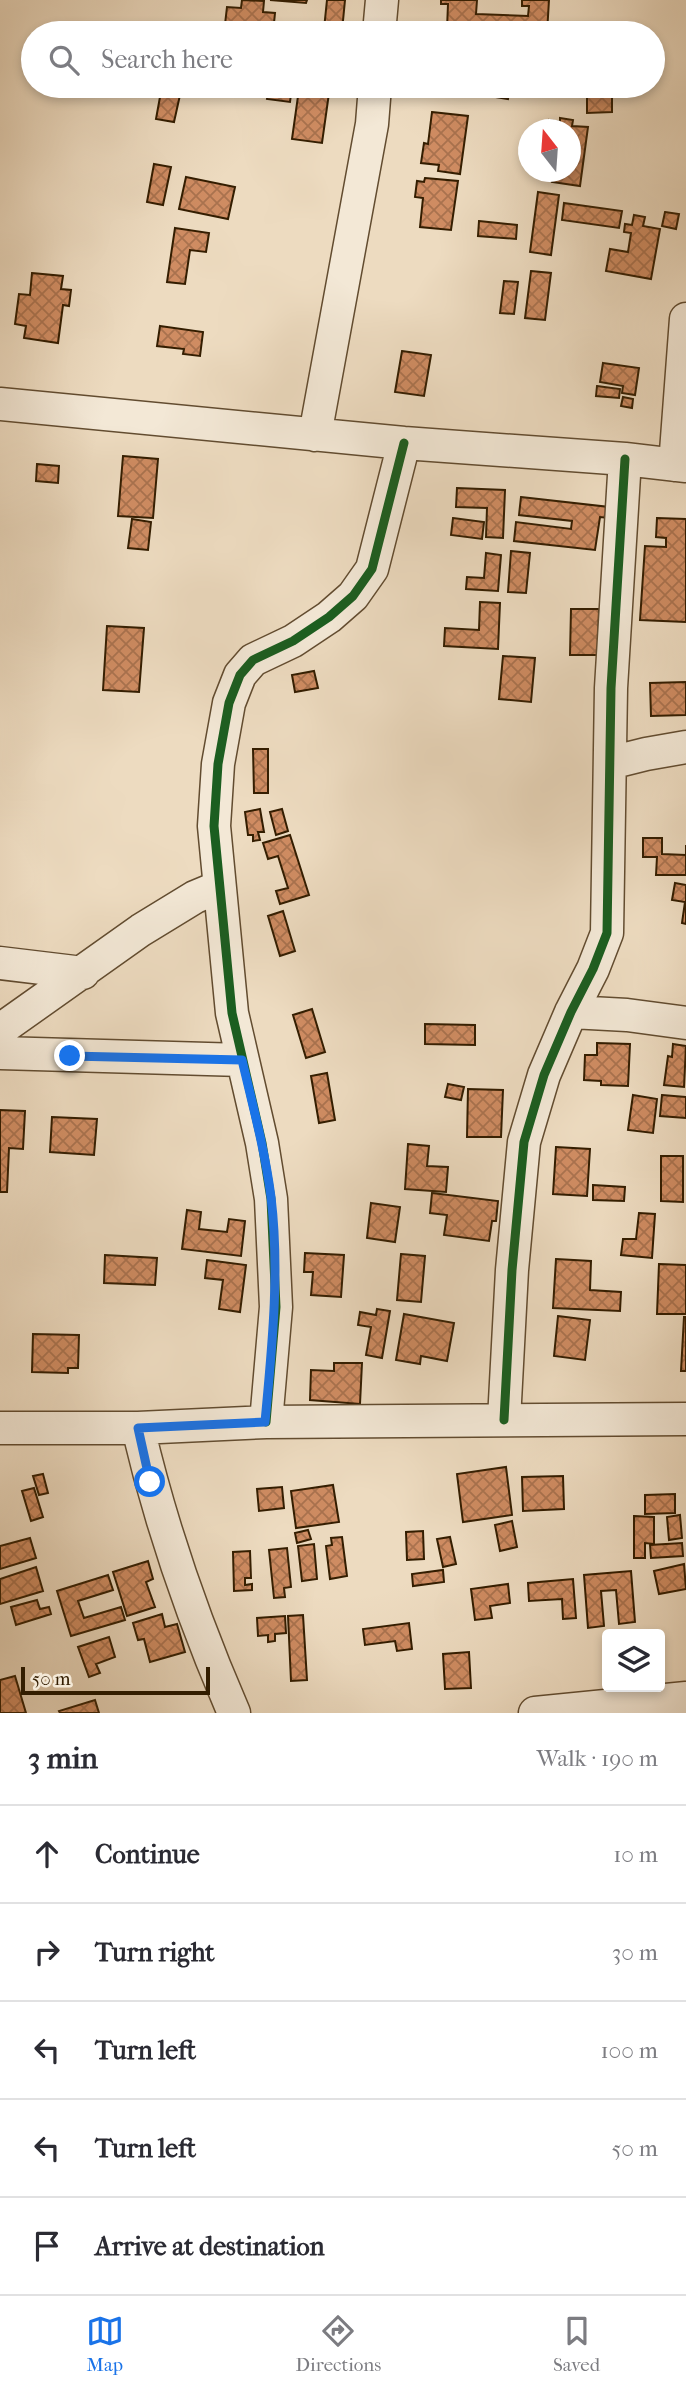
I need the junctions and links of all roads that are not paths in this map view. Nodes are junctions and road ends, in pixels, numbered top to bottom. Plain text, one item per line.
1 (382, 0) edge
2 (380, 21) edge
3 (374, 98) edge
4 (686, 319) edge
5 (0, 404) edge
6 (315, 435) junction
7 (404, 443) junction
8 (625, 459) junction
9 (680, 465) edge
10 (686, 747) edge
11 (610, 763) junction
12 (219, 887) junction
13 (0, 963) edge
14 (82, 973) junction
15 (570, 1012) junction
16 (686, 1023) edge
17 (0, 1030) edge
18 (0, 1054) edge
19 (242, 1060) junction
20 (686, 1419) edge
21 (504, 1420) junction
22 (265, 1422) junction
23 (0, 1428) edge
24 (138, 1428) junction
25 (686, 1698) edge
26 (234, 1713) edge
27 (535, 1713) edge

1 - 2 street
3 - 6 street
4 - 9 street
5 - 6 street
6 - 7 street
7 - 8 street
7 - 12 street
8 - 9 street
8 - 11 street
10 - 11 street
11 - 15 street
12 - 14 street
12 - 19 street
13 - 14 street
14 - 17 street
15 - 16 street
15 - 21 street
18 - 19 street
19 - 22 street
20 - 21 street
21 - 22 street
22 - 24 street
23 - 24 street
24 - 26 street
25 - 27 street

